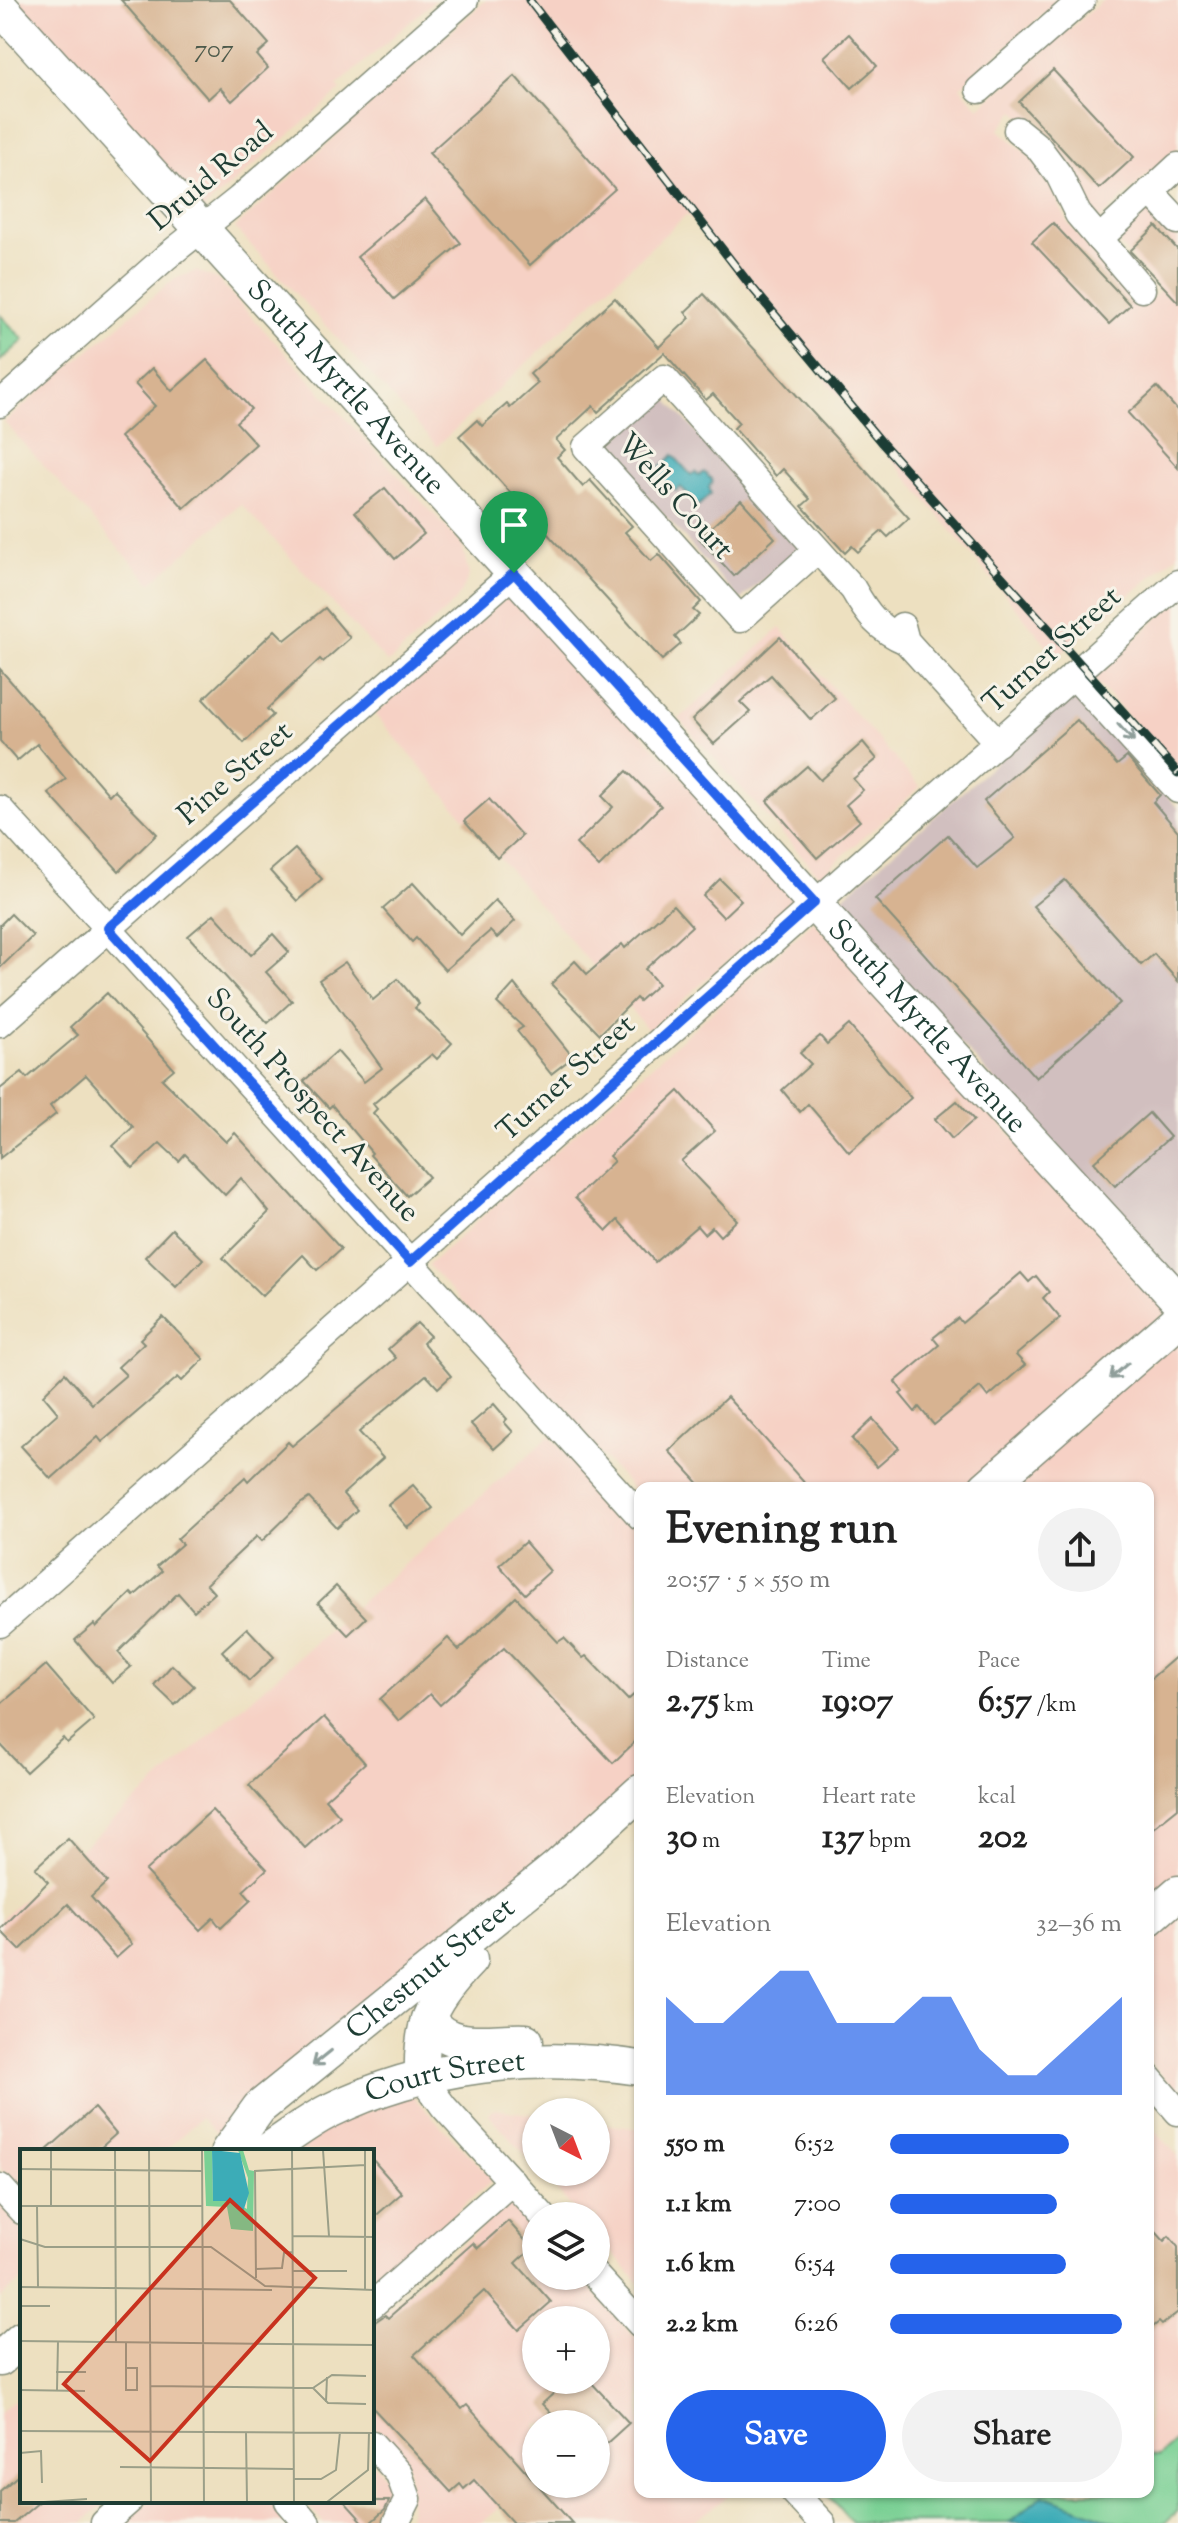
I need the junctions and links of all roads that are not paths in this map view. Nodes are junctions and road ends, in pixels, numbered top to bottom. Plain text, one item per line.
1 (465, 0) edge
2 (1082, 0) edge
3 (0, 7) edge
4 (979, 90) dead end
5 (1017, 130) dead end
6 (1178, 166) edge
7 (1150, 191) junction
8 (1178, 221) edge
9 (201, 229) junction
10 (1099, 239) junction
11 (1142, 289) dead end
12 (0, 404) edge
13 (817, 550) junction
14 (514, 573) junction
15 (1178, 583) edge
16 (1073, 675) junction
17 (998, 743) junction
18 (1178, 790) edge
19 (0, 809) edge
20 (814, 902) junction
21 (108, 928) junction
22 (0, 1024) edge
23 (410, 1262) junction
24 (1178, 1300) edge
25 (1178, 1320) edge
26 (993, 1482) edge
27 (634, 1509) edge
28 (0, 1624) edge
29 (634, 1797) edge
30 (556, 1868) junction
31 (1178, 1893) edge
32 (1154, 1914) edge
33 (428, 2019) junction
34 (603, 2062) junction
35 (634, 2067) edge
36 (422, 2077) junction
37 (1154, 2084) edge
38 (1178, 2112) edge
39 (229, 2149) edge
40 (270, 2149) edge
41 (512, 2181) junction
42 (0, 2187) edge
43 (531, 2202) edge
44 (20, 2209) edge
45 (609, 2290) edge
46 (374, 2303) edge
47 (634, 2317) edge
48 (20, 2341) edge
49 (0, 2359) edge
50 (374, 2446) edge
51 (799, 2498) edge
52 (127, 2503) edge
53 (290, 2503) edge
54 (104, 2523) edge
55 (307, 2523) edge
56 (396, 2523) edge
57 (822, 2523) edge

1 - 9 street, Druid Road
2 - 4 street
3 - 9 main road, South Myrtle Avenue
5 - 10 street
6 - 7 street
7 - 8 street
7 - 10 street
9 - 12 street, Druid Road
9 - 14 main road, South Myrtle Avenue
10 - 11 street
13 - 13 street, Wells Court
13 - 17 street, Wells Court
14 - 20 main road, South Myrtle Avenue
14 - 21 street, Pine Street
15 - 16 street, Turner Street
16 - 17 street, Turner Street
16 -> 18 street
17 - 20 street, Turner Street
19 - 21 street, South Prospect Avenue
20 - 23 street, Turner Street
20 - 24 main road, South Myrtle Avenue
21 - 22 street, Pine Street
21 - 23 street, South Prospect Avenue
23 - 27 street, South Prospect Avenue
23 - 28 street, Turner Street
25 -> 26 main road
29 - 30 main road, Chestnut Street
30 - 33 main road
30 -> 39 main road, Chestnut Street
31 - 32 main road
33 - 34 main road
33 - 36 main road
34 - 35 main road, Court Street
34 - 36 main road, Court Street
36 - 40 main road, Court Street
36 - 41 street
37 - 38 street
41 - 43 street
41 - 46 street
42 - 44 street
45 - 47 street
48 - 49 main road
50 - 56 street
51 - 57 street
52 - 54 street
53 - 55 street

